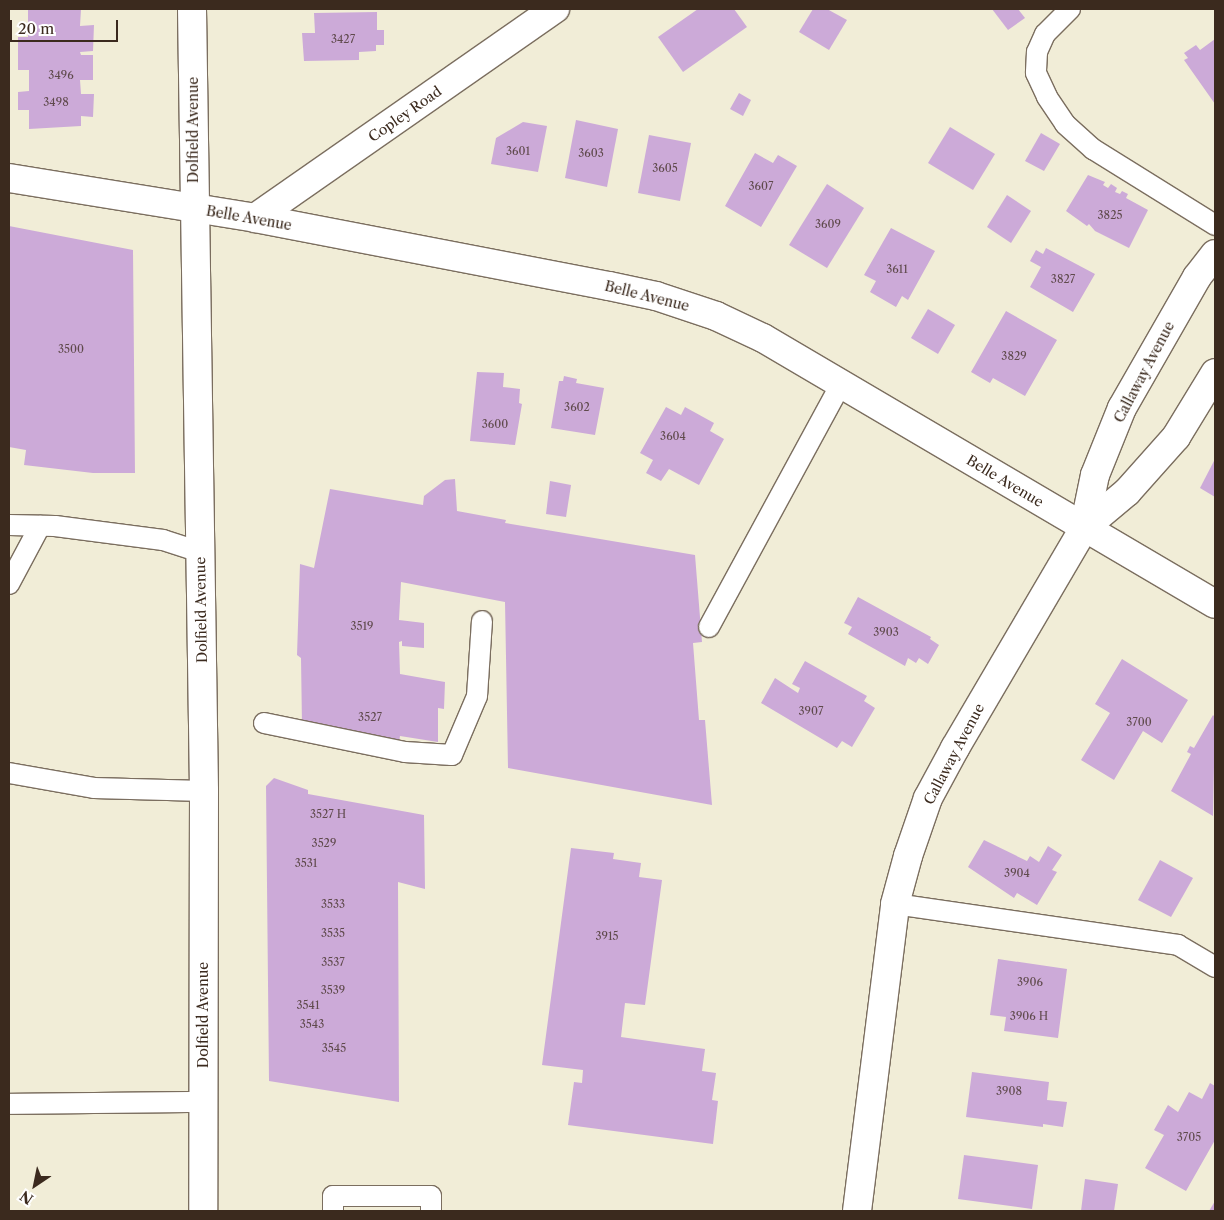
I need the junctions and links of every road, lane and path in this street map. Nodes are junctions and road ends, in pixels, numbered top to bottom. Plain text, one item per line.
1 (192, 9) edge
2 (555, 9) edge
3 (1070, 9) edge
4 (9, 178) edge
5 (194, 209) junction
6 (255, 218) junction
7 (1215, 225) edge
8 (1215, 254) edge
9 (1215, 373) edge
10 (841, 384) junction
11 (9, 526) edge
12 (40, 526) junction
13 (1084, 528) junction
14 (200, 552) junction
15 (9, 584) edge
16 (1215, 604) edge
17 (482, 621) dead end
18 (709, 627) dead end
19 (264, 723) dead end
20 (9, 773) edge
21 (204, 790) junction
22 (895, 904) junction
23 (1215, 967) edge
24 (203, 1102) junction
25 (9, 1104) edge
26 (204, 1211) edge
27 (333, 1211) edge
28 (431, 1211) edge
29 (857, 1211) edge

1 - 5 street, Dolfield Avenue
2 - 6 street, Copley Road
3 - 7 lane
4 - 5 street, Belle Avenue
5 - 6 street, Belle Avenue
5 - 14 street, Dolfield Avenue
6 - 10 street, Belle Avenue
8 - 13 street, Callaway Avenue
9 - 13 street, Callaway Avenue
10 - 13 street, Belle Avenue
10 - 18 lane
11 - 12 lane
12 - 14 lane
12 - 15 lane
13 - 16 street, Belle Avenue
13 - 22 street, Callaway Avenue
14 - 21 street, Dolfield Avenue
17 - 19 lane
20 - 21 lane
21 - 24 street, Dolfield Avenue
22 - 23 lane
22 - 29 street, Callaway Avenue
24 - 25 lane
24 - 26 street, Dolfield Avenue
27 - 28 lane

